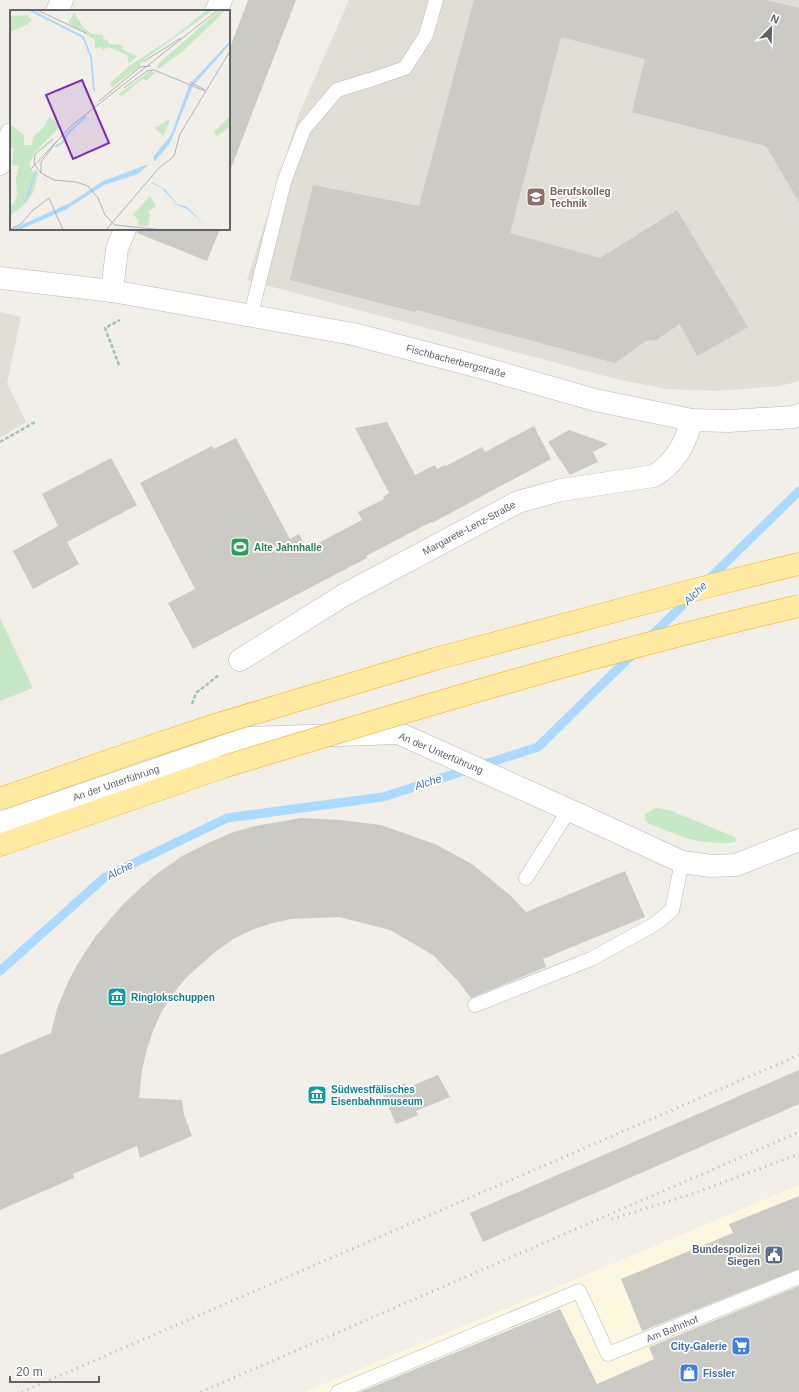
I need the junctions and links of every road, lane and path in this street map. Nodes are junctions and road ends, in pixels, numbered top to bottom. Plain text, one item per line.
1 (62, 0) edge
2 (221, 0) edge
3 (436, 0) edge
4 (57, 10) edge
5 (216, 10) edge
6 (10, 137) edge
7 (0, 164) edge
8 (125, 230) edge
9 (0, 278) edge
10 (112, 291) junction
11 (251, 314) junction
12 (119, 320) dead end
13 (119, 364) dead end
14 (799, 415) edge
15 (692, 420) junction
16 (35, 422) dead end
17 (0, 442) edge
18 (799, 564) edge
19 (799, 606) edge
20 (240, 660) dead end
21 (0, 799) edge
22 (569, 810) junction
23 (0, 823) edge
24 (799, 840) edge
25 (10, 841) edge
26 (0, 851) edge
27 (682, 862) junction
28 (526, 878) dead end
29 (475, 1005) dead end
30 (799, 1277) edge
31 (338, 1392) edge

1 - 4 street
2 - 5 street
3 - 11 lane
6 - 7 street
8 - 10 street
9 - 10 street, Fischbacherbergstraße
10 - 11 street, Fischbacherbergstraße
11 - 15 street, Fischbacherbergstraße
12 - 13 path
14 - 15 street, Fischbacherbergstraße
15 - 20 street, Margarete-Lenz-Straße
16 - 17 path
18 - 21 highway, bridge
19 - 25 highway, bridge
22 - 23 street, An der Unterführung
22 - 27 street, An der Unterführung
22 - 28 lane
24 - 27 street, An der Unterführung
25 - 26 highway
27 - 29 lane
30 - 31 lane, Am Bahnhof

